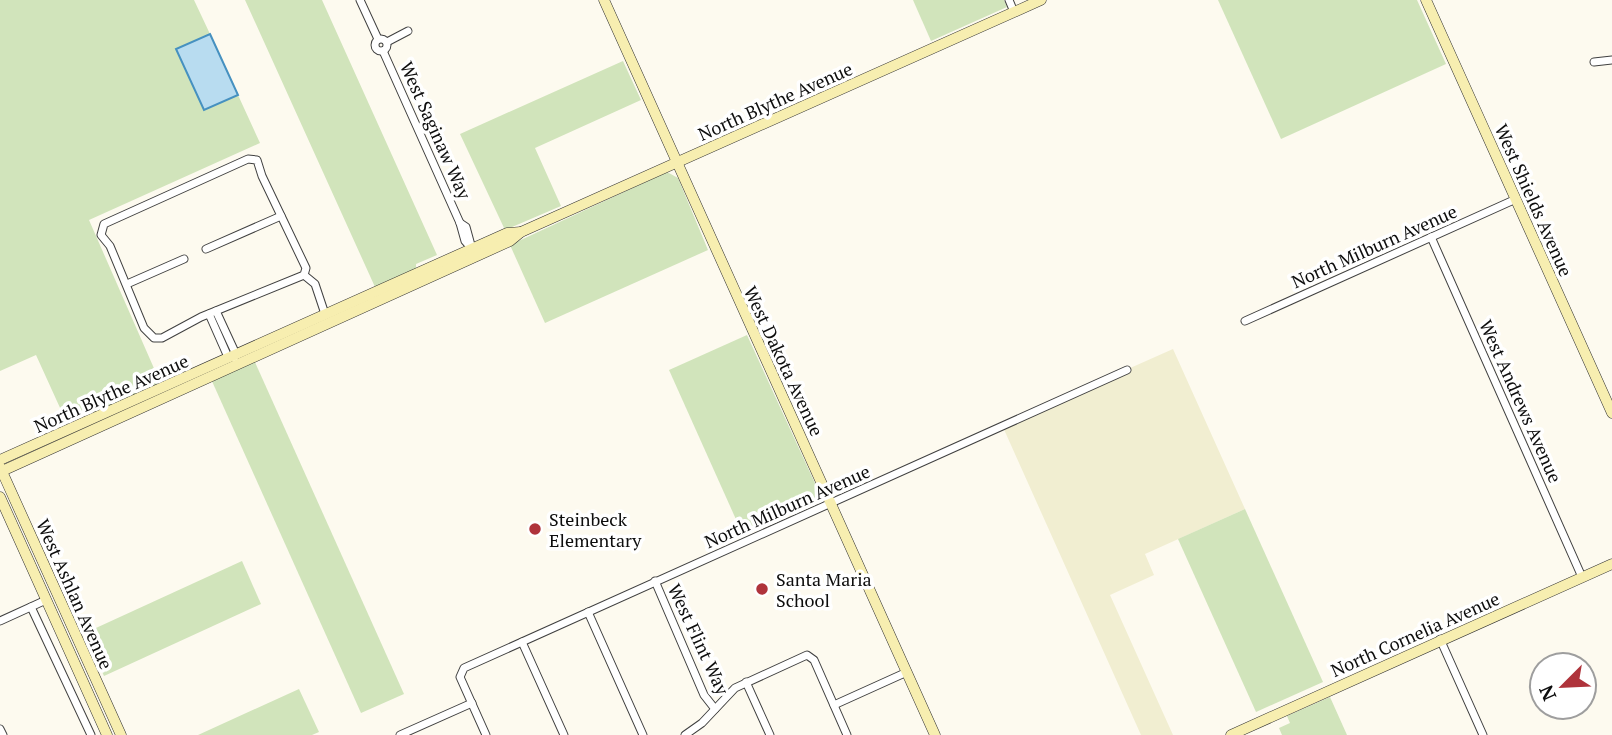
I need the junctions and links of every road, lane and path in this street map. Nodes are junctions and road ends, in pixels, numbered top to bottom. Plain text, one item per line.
1 (360, 0) edge
2 (604, 0) edge
3 (1009, 0) edge
4 (1041, 0) edge
5 (1426, 0) edge
6 (1014, 12) junction
7 (408, 31) dead end
8 (378, 39) junction
9 (387, 42) junction
10 (383, 51) junction
11 (1612, 60) edge
12 (1594, 62) dead end
13 (677, 162) junction
14 (1516, 199) junction
15 (281, 216) junction
16 (522, 232) junction
17 (1431, 237) junction
18 (472, 248) junction
19 (205, 249) dead end
20 (184, 259) dead end
21 (304, 275) junction
22 (423, 281) junction
23 (127, 284) junction
24 (347, 310) junction
25 (213, 312) junction
26 (325, 314) junction
27 (1245, 321) dead end
28 (231, 356) junction
29 (1127, 370) dead end
30 (189, 385) junction
31 (1612, 412) edge
32 (0, 460) edge
33 (1, 470) edge
34 (0, 497) edge
35 (831, 504) junction
36 (1612, 564) edge
37 (1582, 577) junction
38 (655, 581) junction
39 (47, 600) junction
40 (32, 607) junction
41 (588, 612) junction
42 (0, 621) edge
43 (1440, 639) junction
44 (522, 642) junction
45 (80, 645) junction
46 (907, 672) junction
47 (747, 682) junction
48 (472, 703) junction
49 (834, 705) junction
50 (715, 709) junction
51 (0, 729) edge
52 (404, 734) edge
53 (3, 735) edge
54 (92, 735) edge
55 (107, 735) edge
56 (121, 735) edge
57 (486, 735) edge
58 (564, 735) edge
59 (643, 735) edge
60 (685, 735) edge
61 (770, 735) edge
62 (847, 735) edge
63 (935, 735) edge
64 (1231, 735) edge
65 (1483, 735) edge

1 - 8 street
2 - 13 street, West Dakota Avenue
3 - 6 street
4 - 6 street, North Blythe Avenue
5 - 14 street, West Shields Avenue
6 - 13 street, North Blythe Avenue
7 - 9 street
8 - 9 street
8 - 10 street, West Saginaw Way
9 - 10 street
10 - 18 street, West Saginaw Way
11 - 12 street
13 - 16 street, North Blythe Avenue
13 - 35 street, West Dakota Avenue
14 - 17 street, North Milburn Avenue
14 - 31 street, West Shields Avenue
15 - 19 street
15 - 21 street
15 - 23 street
16 - 18 street, North Blythe Avenue
16 - 22 street, North Blythe Avenue
17 - 27 street, North Milburn Avenue
17 - 37 street, West Andrews Avenue
18 - 22 street, North Blythe Avenue
18 - 24 street, North Blythe Avenue
20 - 23 street
21 - 25 street
21 - 26 street
22 - 24 street, North Blythe Avenue
23 - 25 street
24 - 26 street, North Blythe Avenue
24 - 30 street, North Blythe Avenue
25 - 28 street
26 - 28 street, North Blythe Avenue
28 - 30 street, North Blythe Avenue
28 - 32 street, North Blythe Avenue
29 - 35 street, North Milburn Avenue
30 - 33 street, North Blythe Avenue
33 - 45 street, West Ashlan Avenue
34 - 39 street, West Ashlan Avenue
35 - 38 street, North Milburn Avenue
35 - 46 street, West Dakota Avenue
36 - 37 street, North Cornelia Avenue
37 - 43 street, North Cornelia Avenue
38 - 41 street, North Milburn Avenue
38 - 50 street, West Flint Way
39 - 40 street
39 - 45 street
39 - 55 street, West Ashlan Avenue
40 - 42 street
40 - 54 street
41 - 44 street, North Milburn Avenue
41 - 59 street
43 - 64 street, North Cornelia Avenue
43 - 65 street
44 - 48 street, North Milburn Avenue
44 - 58 street
45 - 56 street, West Ashlan Avenue
46 - 49 street
46 - 63 street, West Dakota Avenue
47 - 49 street
47 - 50 street
47 - 61 street, West Flint Way
48 - 52 street
48 - 57 street
49 - 62 street
50 - 60 street
51 - 53 street

